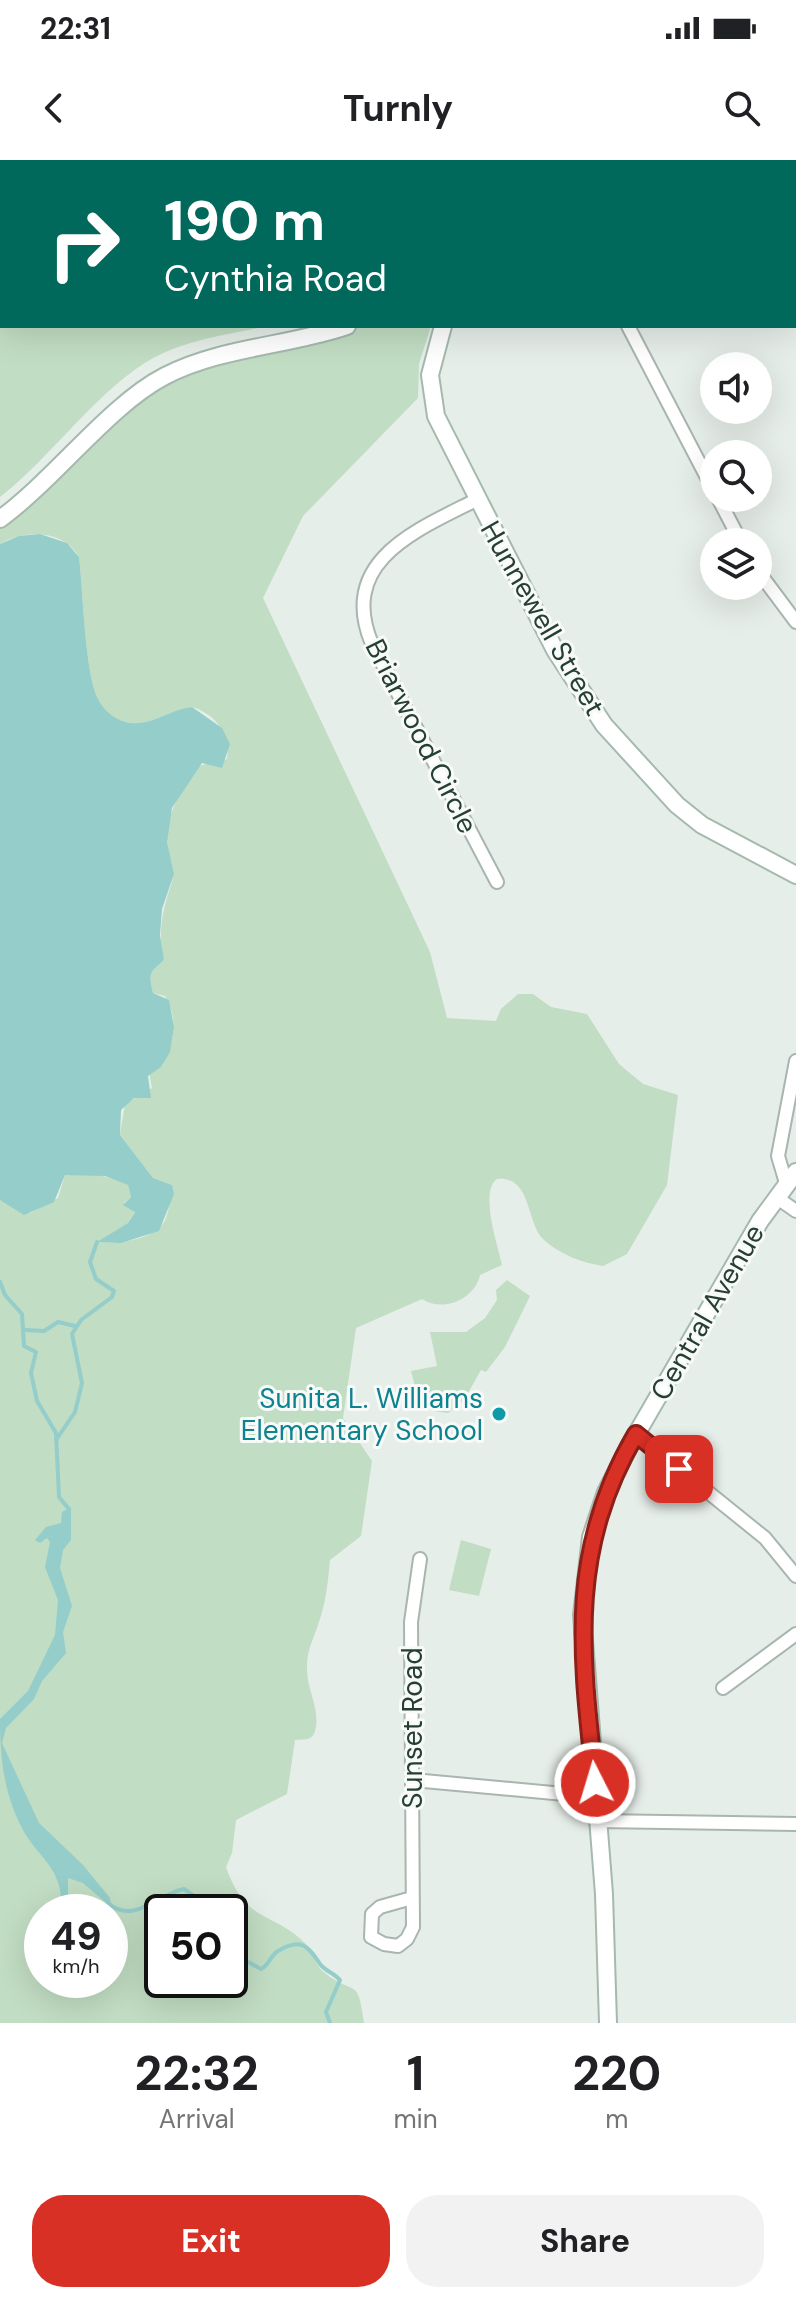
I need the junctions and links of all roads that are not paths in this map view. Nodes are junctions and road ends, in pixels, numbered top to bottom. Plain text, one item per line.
1 (339, 328) edge
2 (442, 328) edge
3 (629, 328) edge
4 (700, 464) edge
5 (476, 500) junction
6 (0, 519) edge
7 (772, 590) edge
8 (796, 622) edge
9 (796, 875) edge
10 (497, 882) dead end
11 (796, 1061) edge
12 (791, 1177) edge
13 (776, 1197) junction
14 (796, 1211) edge
15 (636, 1434) junction
16 (420, 1559) dead end
17 (796, 1576) edge
18 (796, 1634) edge
19 (723, 1688) dead end
20 (413, 1780) junction
21 (596, 1797) junction
22 (598, 1821) junction
23 (796, 1824) edge
24 (412, 1898) dead end
25 (608, 2023) edge

1 - 6 main road
2 - 5 main road, Hunnewell Street
3 - 4 street
5 - 9 main road, Hunnewell Street
5 - 10 street, Briarwood Circle
7 - 8 street
11 - 12 street
12 - 13 main road, Central Avenue
13 - 14 street
13 - 15 main road, Central Avenue
15 - 17 street
15 - 21 main road, Central Avenue
16 - 20 street, Sunset Road
18 - 19 street
20 - 21 street
20 - 24 street, Sunset Road
21 - 22 main road, Central Avenue
22 - 23 street
22 - 25 main road, Central Avenue

